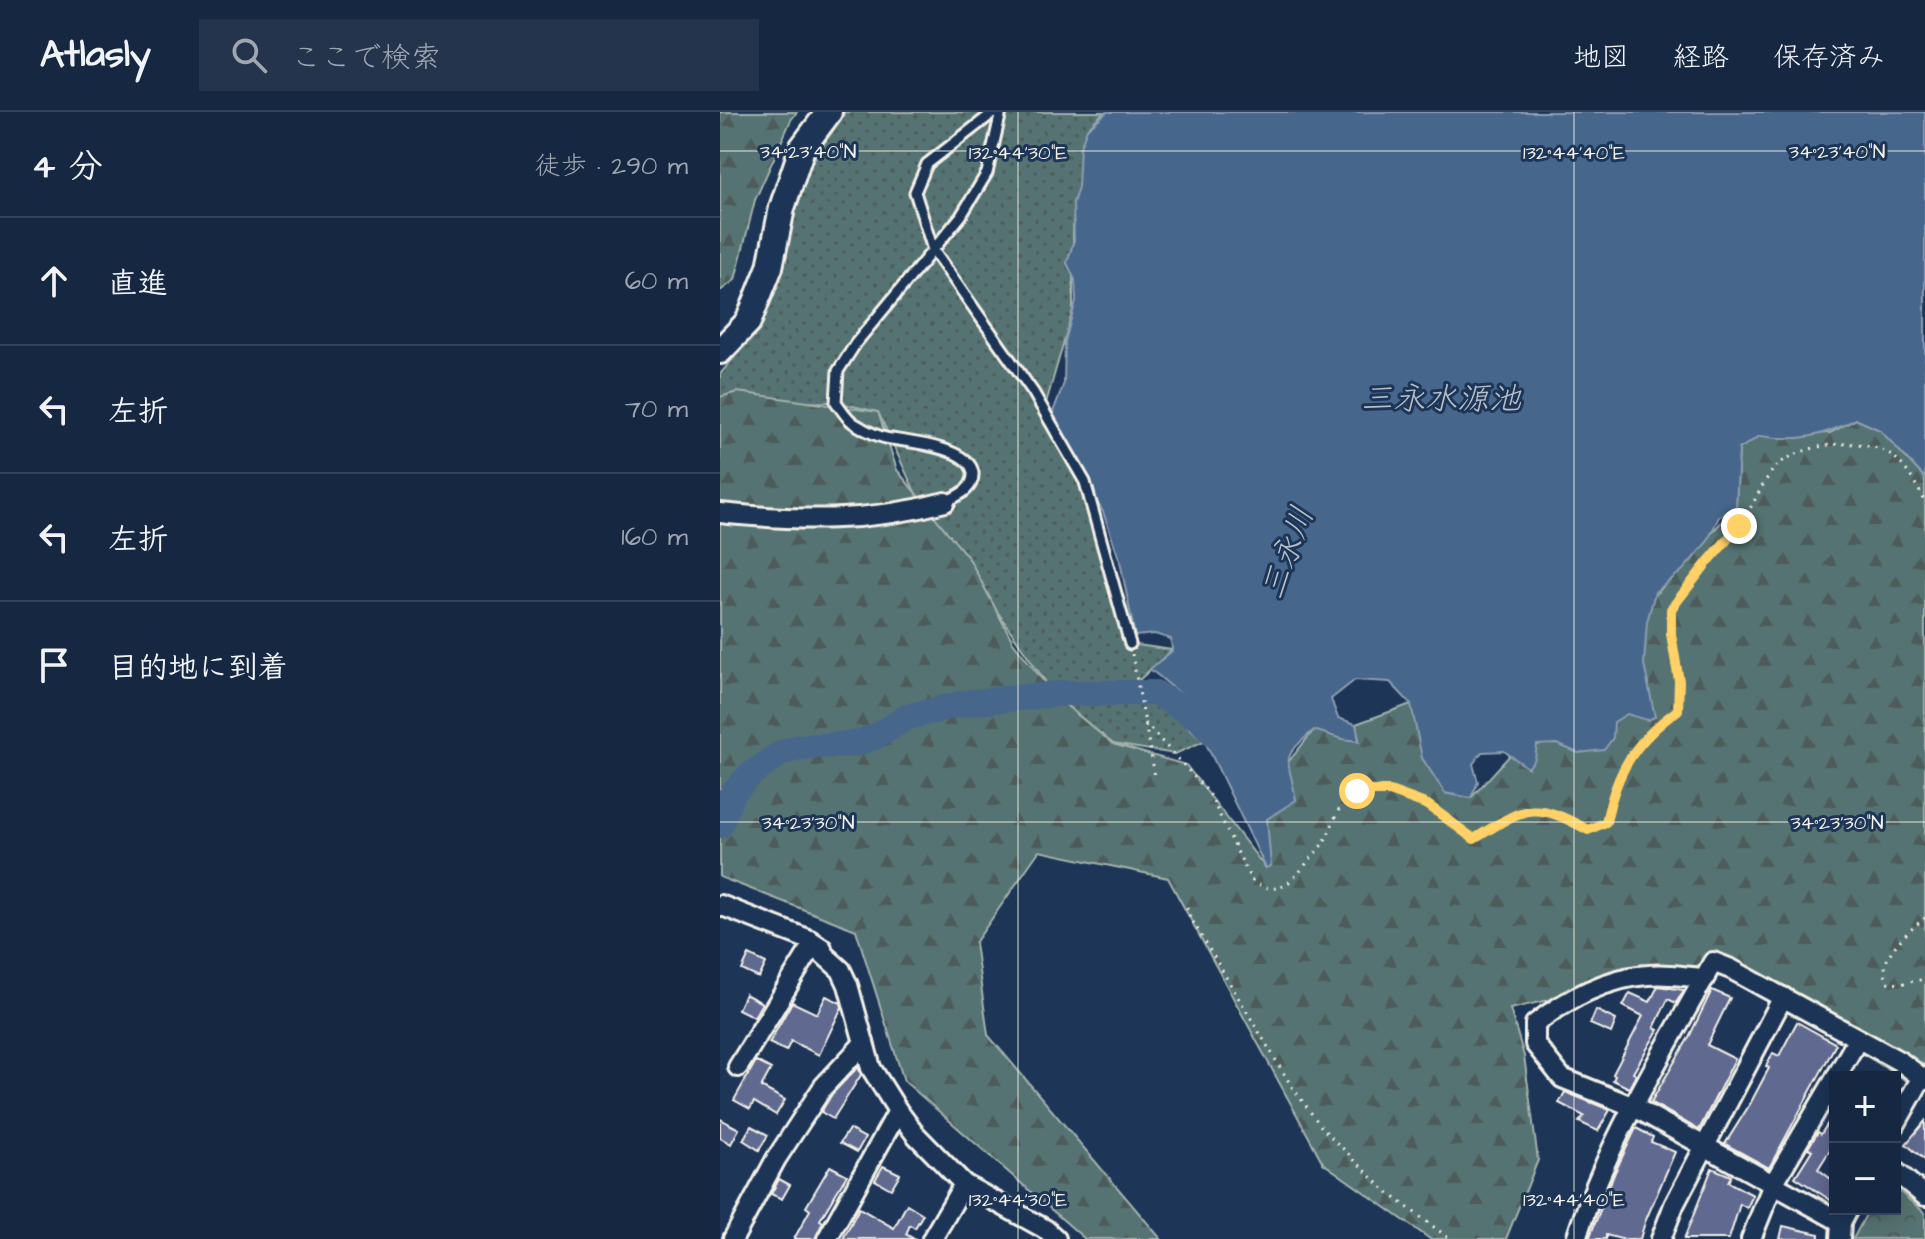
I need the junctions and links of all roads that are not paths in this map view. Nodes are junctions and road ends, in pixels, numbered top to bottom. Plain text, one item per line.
1 (829, 112) edge
2 (994, 112) edge
3 (1001, 112) edge
4 (933, 250) junction
5 (720, 351) edge
6 (945, 502) joint
7 (720, 513) edge
8 (1130, 644) road end
9 (720, 905) edge
10 (813, 945) junction
11 (1705, 978) junction
12 (1783, 997) junction
13 (1858, 1039) junction
14 (864, 1043) junction
15 (738, 1067) dead end
16 (1840, 1071) edge
17 (1923, 1079) edge
18 (1829, 1090) edge
19 (1634, 1107) junction
20 (898, 1111) junction
21 (1901, 1115) edge
22 (1704, 1145) junction
23 (1901, 1176) edge
24 (964, 1184) junction
25 (1773, 1184) junction
26 (1925, 1196) edge
27 (1843, 1223) edge
28 (1046, 1236) edge
29 (733, 1239) edge
30 (827, 1239) edge
31 (932, 1239) edge
32 (1576, 1239) edge
33 (1661, 1239) edge
34 (1751, 1239) edge

1 - 5 main road
2 - 4 lane
3 - 4 lane
4 - 6 lane
4 - 8 lane
6 - 7 street
9 - 10 street
10 - 14 street
10 - 15 street
11 - 12 street
11 - 19 street
11 - 19 street
12 - 13 street
12 - 22 street
13 - 16 street
13 - 17 street
14 - 20 street
14 - 29 street
17 - 21 street
18 - 25 street
19 - 22 street
19 - 32 street
20 - 24 street
20 - 30 street
22 - 25 street
22 - 33 street
23 - 26 street
24 - 28 street
24 - 31 street
25 - 27 street
25 - 34 street

